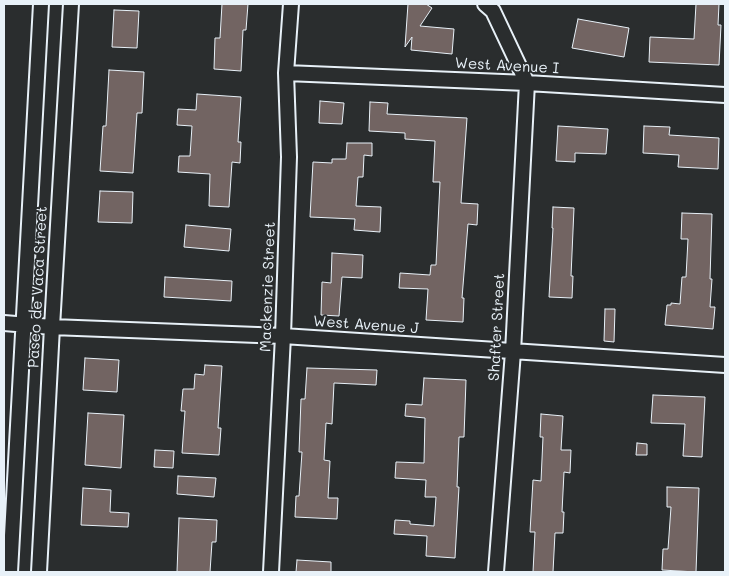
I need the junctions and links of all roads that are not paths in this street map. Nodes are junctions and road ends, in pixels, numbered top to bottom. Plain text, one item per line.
1 (41, 4) edge
2 (71, 4) edge
3 (291, 4) edge
4 (485, 4) edge
5 (286, 73) junction
6 (527, 83) junction
7 (725, 95) edge
8 (4, 323) edge
9 (24, 324) junction
10 (52, 327) junction
11 (283, 336) junction
12 (513, 352) junction
13 (725, 365) edge
14 (10, 572) edge
15 (39, 572) edge
16 (271, 572) edge
17 (496, 572) edge

1 - 9 street, Paseo de Vaca Street
2 - 10 street, Paseo de Vaca Street
3 - 5 street, Mackenzie Street
4 - 6 street
5 - 6 street, West Avenue I
5 - 11 street, Mackenzie Street
6 - 7 street, West Avenue I
6 - 12 street, Shafter Street
8 - 9 street, West Avenue J
9 - 10 street, West Avenue J
9 - 14 street, Paseo de Vaca Street
10 - 11 street, West Avenue J
10 - 15 street, Paseo de Vaca Street
11 - 12 street, West Avenue J
11 - 16 street, Mackenzie Street
12 - 13 street, West Avenue J
12 - 17 street, Shafter Street

